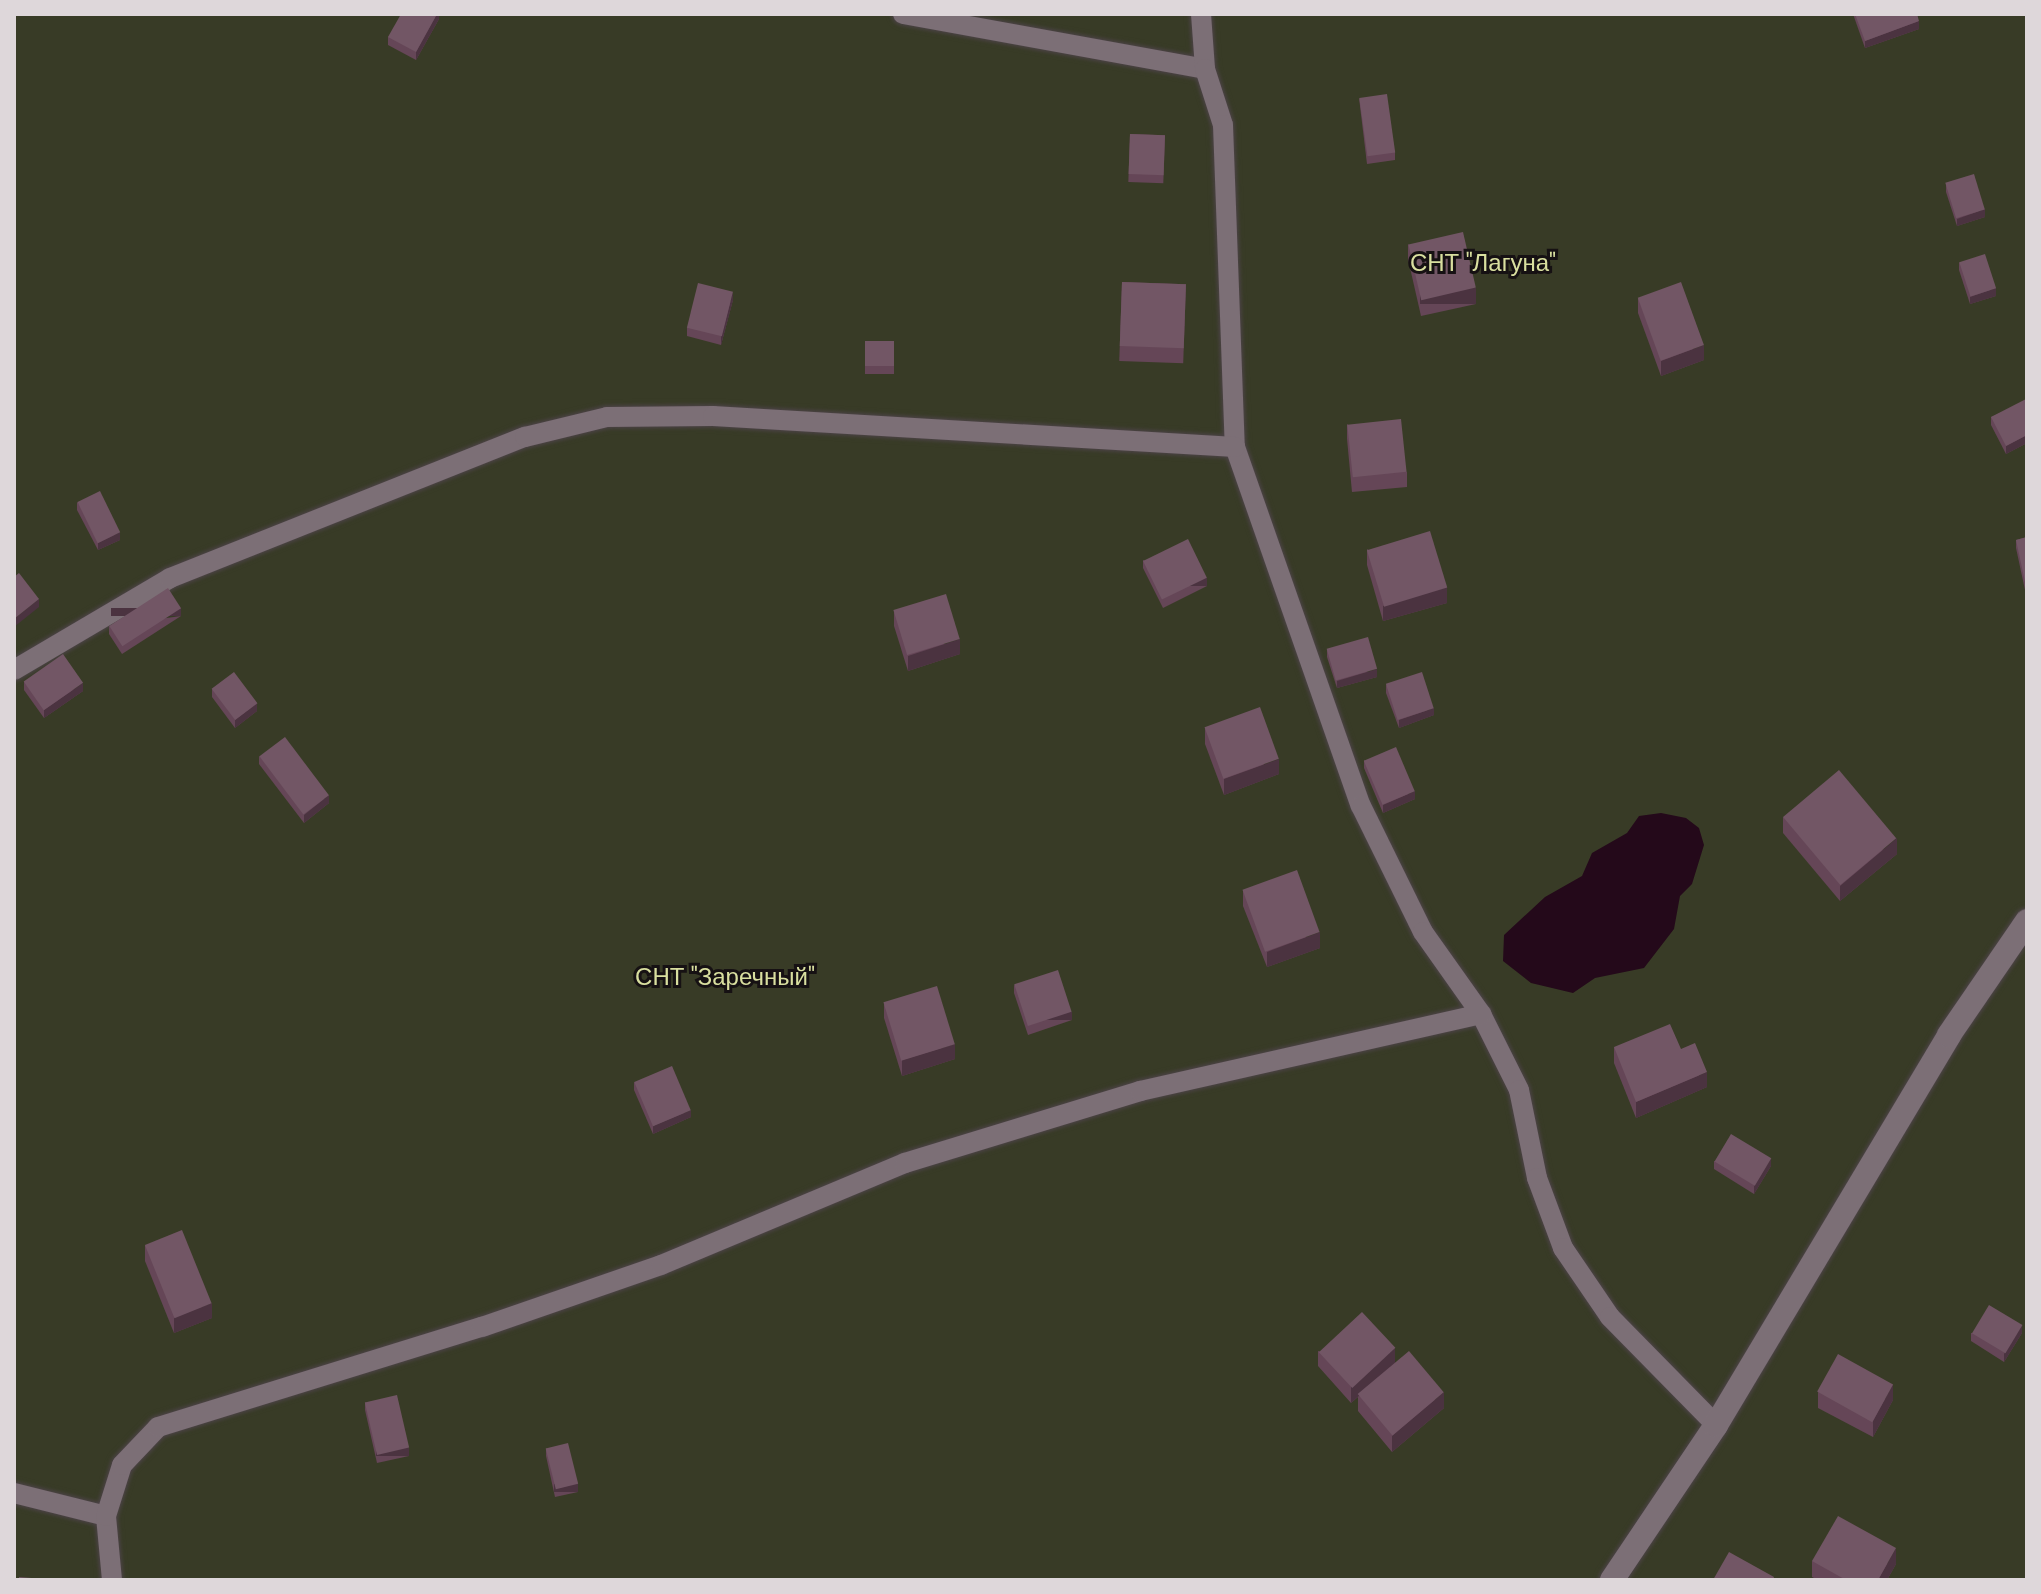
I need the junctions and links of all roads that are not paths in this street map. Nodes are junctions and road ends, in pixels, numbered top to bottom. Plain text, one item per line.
1 (903, 14) edge
2 (1201, 14) edge
3 (1205, 69) junction
4 (1235, 447) junction
5 (14, 670) edge
6 (2027, 921) edge
7 (1481, 1014) junction
8 (1716, 1425) junction
9 (14, 1493) edge
10 (106, 1516) junction
11 (112, 1580) edge
12 (1612, 1580) edge

1 - 3 lane
2 - 3 lane
3 - 4 lane
4 - 5 lane
4 - 7 lane
6 - 8 street
7 - 8 lane
7 - 10 lane
8 - 12 street
9 - 10 lane
10 - 11 lane

